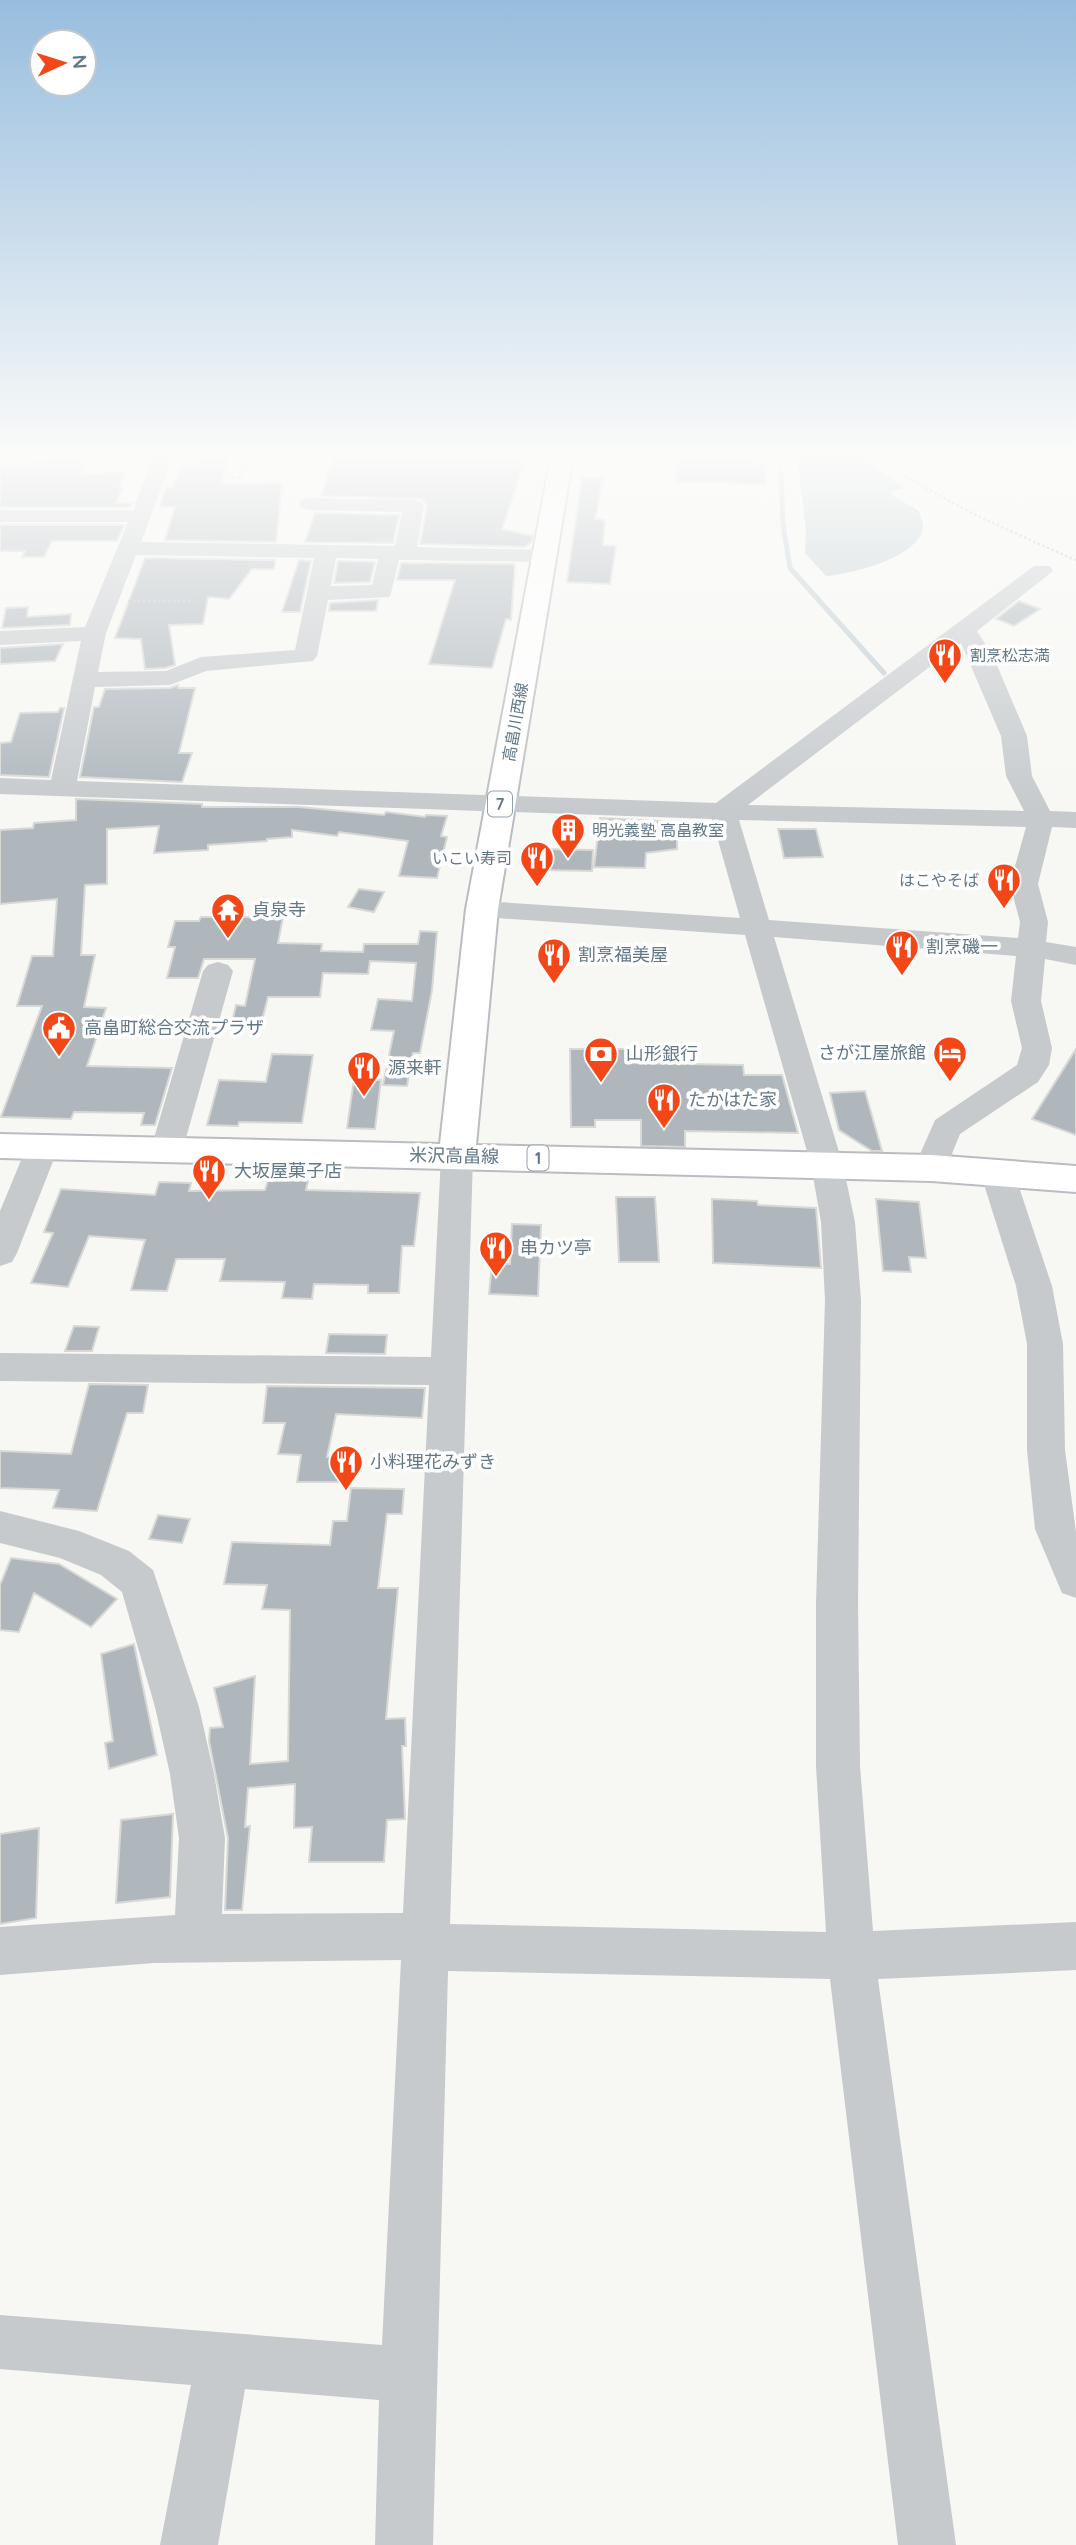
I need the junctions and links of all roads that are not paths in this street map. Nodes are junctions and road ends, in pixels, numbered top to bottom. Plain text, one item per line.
1 (117, 575) edge
2 (322, 575) edge
3 (388, 575) edge
4 (543, 575) edge
5 (1037, 575) edge
6 (319, 593) junction
7 (964, 628) junction
8 (94, 633) junction
9 (0, 638) edge
10 (83, 680) junction
11 (0, 786) edge
12 (62, 789) junction
13 (500, 804) junction
14 (1076, 808) edge
15 (723, 811) junction
16 (1041, 819) junction
17 (1076, 820) edge
18 (482, 909) junction
19 (757, 929) junction
20 (1031, 948) junction
21 (1076, 956) edge
22 (218, 971) dead end
23 (0, 1146) edge
24 (43, 1146) junction
25 (166, 1152) junction
26 (457, 1156) junction
27 (827, 1165) junction
28 (931, 1168) junction
29 (998, 1175) junction
30 (1076, 1179) edge
31 (0, 1252) edge
32 (0, 1367) edge
33 (448, 1371) junction
34 (0, 1527) edge
35 (1076, 1581) edge
36 (198, 1938) junction
37 (426, 1941) junction
38 (1076, 1946) edge
39 (0, 1951) edge
40 (851, 1956) junction
41 (0, 2342) edge
42 (223, 2360) junction
43 (408, 2375) junction
44 (189, 2545) edge
45 (404, 2545) edge
46 (927, 2545) edge

1 - 8 street
2 - 6 street
3 - 6 street
4 - 13 main road, 高畠川西線 / 7
5 - 7 street
6 - 10 street
7 - 15 street
7 - 16 street
8 - 9 street
8 - 10 street
10 - 12 street
11 - 12 street
12 - 13 street
13 - 15 street
13 - 18 main road, 高畠川西線 / 7
14 - 16 street
15 - 16 street
15 - 19 street
16 - 17 street
16 - 20 street
18 - 19 street
18 - 26 main road, 高畠川西線 / 7
19 - 20 street
19 - 27 street
20 - 21 street
20 - 28 street
22 - 25 street
23 - 24 main road, 米沢高畠線 / 1
24 - 25 main road, 米沢高畠線 / 1
24 - 31 street
25 - 26 main road, 米沢高畠線 / 1
26 - 27 main road, 米沢高畠線 / 1
26 - 33 street
27 - 28 main road, 米沢高畠線 / 1
27 - 40 street
28 - 29 main road, 米沢高畠線 / 1
29 - 30 main road, 米沢高畠線 / 1
29 - 35 street
32 - 33 street
33 - 37 street
34 - 36 street
36 - 37 street
36 - 39 street
37 - 40 street
37 - 43 street
38 - 40 street
40 - 46 street
41 - 42 street
42 - 43 street
42 - 44 street
43 - 45 street

